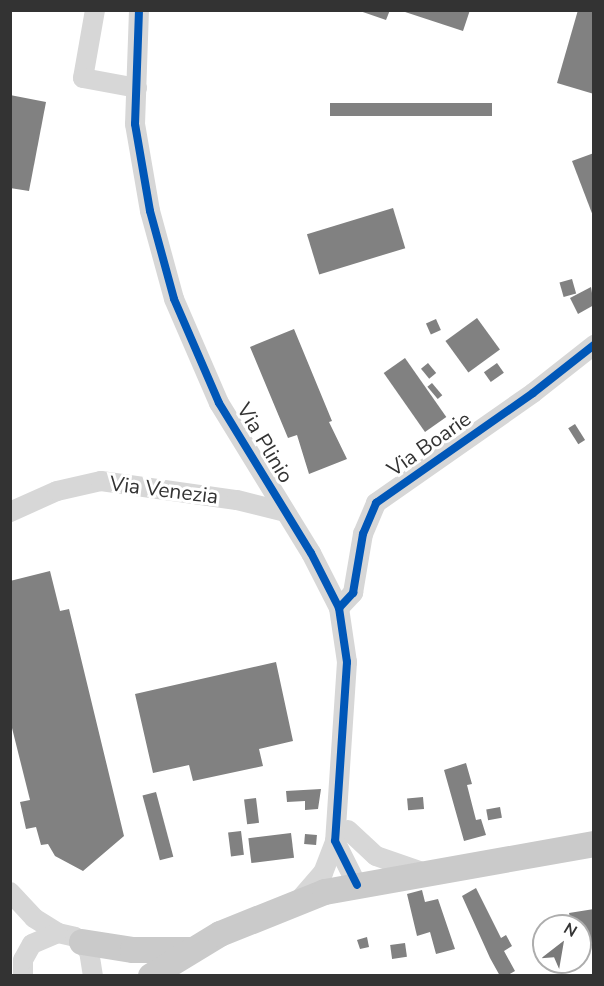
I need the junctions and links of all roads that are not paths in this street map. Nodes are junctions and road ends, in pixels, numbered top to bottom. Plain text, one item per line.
1 (95, 10) edge
2 (139, 10) edge
3 (137, 88) junction
4 (594, 345) edge
5 (10, 512) edge
6 (285, 512) junction
7 (339, 608) junction
8 (341, 835) junction
9 (594, 844) edge
10 (425, 873) junction
11 (357, 885) junction
12 (10, 892) edge
13 (298, 901) junction
14 (58, 933) junction
15 (82, 942) junction
16 (10, 947) edge
17 (190, 950) junction
18 (22, 975) edge
19 (93, 975) edge
20 (151, 975) edge

1 - 3 street
2 - 3 street, Via Plinio
3 - 6 street, Via Plinio
4 - 7 street, Via Boarie
5 - 6 street, Via Venezia
6 - 7 street, Via Plinio
7 - 8 street, Via Plinio
8 - 10 street
8 - 11 street, Via Plinio
8 - 13 street
9 - 10 main road
10 - 11 main road
11 - 13 main road
12 - 14 street
13 - 17 main road
14 - 15 street
14 - 18 street
15 - 17 main road
15 - 19 street
16 - 18 street
17 - 20 main road

